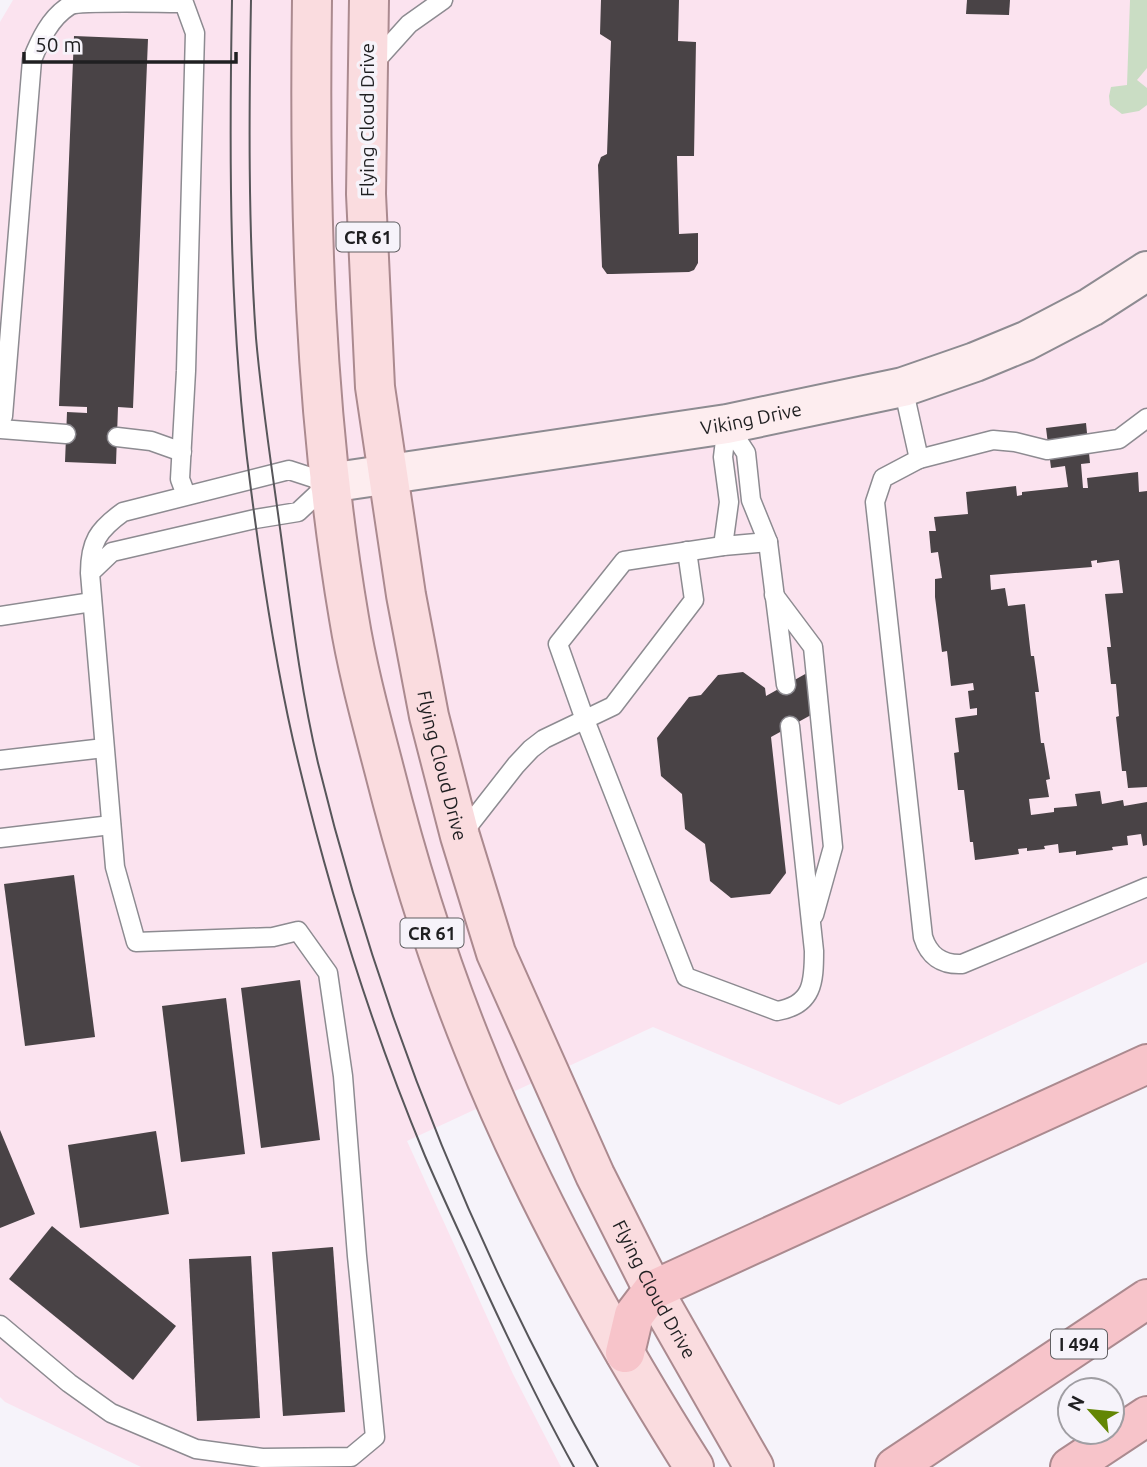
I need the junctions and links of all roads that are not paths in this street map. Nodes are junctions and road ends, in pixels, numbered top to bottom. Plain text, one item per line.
1 (312, 0) edge
2 (369, 0) edge
3 (443, 0) edge
4 (367, 70) junction
5 (1145, 277) edge
6 (903, 387) junction
7 (1147, 418) edge
8 (0, 422) edge
9 (727, 424) junction
10 (0, 429) edge
11 (66, 434) dead end
12 (117, 437) dead end
13 (182, 452) junction
14 (919, 459) junction
15 (386, 473) junction
16 (329, 483) junction
17 (186, 495) junction
18 (768, 542) junction
19 (723, 546) junction
20 (687, 551) junction
21 (90, 573) junction
22 (774, 595) junction
23 (92, 602) junction
24 (0, 616) edge
25 (786, 685) dead end
26 (584, 720) junction
27 (790, 726) dead end
28 (104, 748) junction
29 (0, 760) edge
30 (111, 825) junction
31 (460, 836) junction
32 (0, 838) edge
33 (1147, 887) edge
34 (811, 925) junction
35 (1147, 1064) edge
36 (653, 1290) junction
37 (1147, 1299) edge
38 (0, 1325) edge
39 (625, 1353) junction
40 (1147, 1416) edge
41 (897, 1465) edge
42 (694, 1467) edge
43 (754, 1467) edge
44 (1070, 1467) edge

1 - 16 main road, CR 61
2 - 4 main road, Flying Cloud Drive / CR 61
3 - 4 lane
4 - 15 main road, Flying Cloud Drive / CR 61
5 - 6 street, Viking Drive
6 - 9 street, Viking Drive
6 - 14 lane
7 - 14 lane
8 - 13 lane
9 - 15 street, Viking Drive
9 - 18 lane
9 - 19 lane
10 - 11 lane
12 - 13 lane
13 - 17 lane
14 - 33 lane
15 - 16 street, Viking Drive
15 - 31 main road, Flying Cloud Drive / CR 61
16 - 17 lane
16 - 21 lane
16 - 39 main road, CR 61
17 - 21 lane
18 - 19 lane
18 - 22 lane
19 - 20 lane
20 - 26 lane
20 - 26 lane
21 - 23 lane
22 - 25 lane
22 - 34 lane
23 - 24 lane
23 - 28 lane
26 - 31 lane
26 - 34 lane
27 - 34 lane
28 - 29 lane
28 - 30 lane
30 - 32 lane
30 - 38 lane
31 - 36 main road, Flying Cloud Drive / CR 61
35 - 36 highway
36 - 39 highway
36 - 43 main road, Flying Cloud Drive / CR 61
37 - 41 highway, I 494
39 - 42 main road, CR 61
40 - 44 highway

